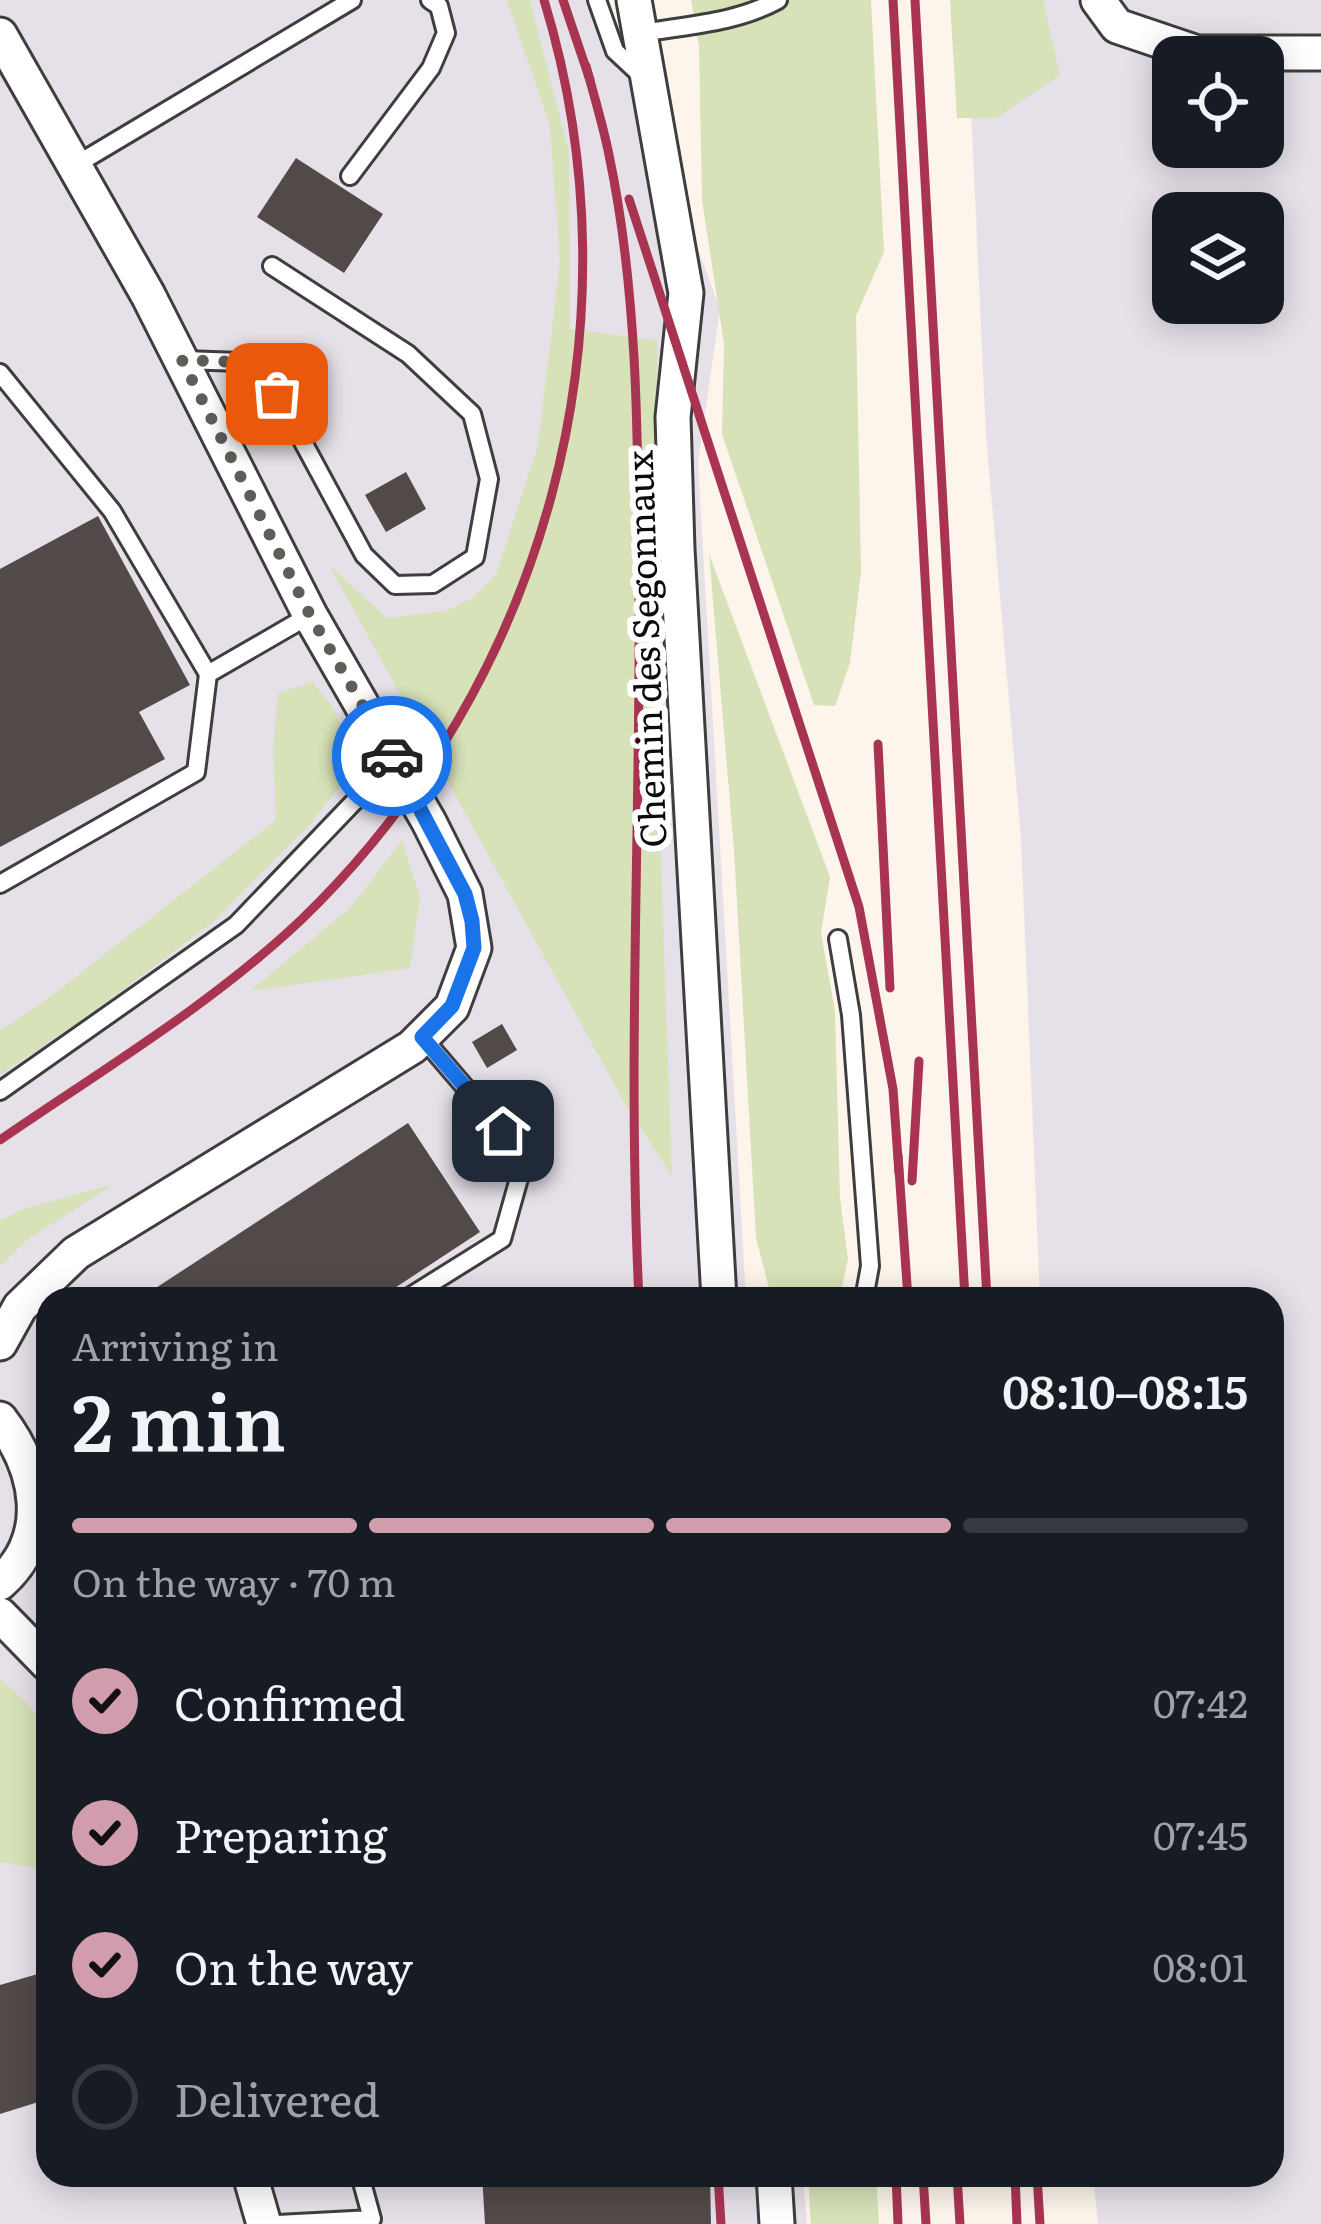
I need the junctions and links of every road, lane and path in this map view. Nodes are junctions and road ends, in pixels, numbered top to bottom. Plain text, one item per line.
1 (352, 0) edge
2 (430, 0) edge
3 (598, 0) edge
4 (778, 0) edge
5 (1098, 0) edge
6 (638, 16) edge
7 (0, 35) edge
8 (1321, 53) edge
9 (652, 86) junction
10 (74, 166) junction
11 (350, 176) dead end
12 (272, 266) dead end
13 (182, 360) junction
14 (0, 373) edge
15 (310, 615) junction
16 (208, 674) junction
17 (394, 760) junction
18 (0, 884) edge
19 (838, 939) dead end
20 (422, 1037) junction
21 (0, 1091) edge
22 (41, 1287) edge
23 (425, 1287) edge
24 (717, 1287) edge
25 (866, 1287) edge
26 (36, 1292) edge
27 (0, 1343) edge
28 (0, 1420) edge
29 (0, 1583) edge
30 (0, 1615) edge
31 (36, 1652) edge
32 (254, 2187) edge
33 (363, 2187) edge
34 (775, 2187) edge
35 (265, 2224) edge
36 (278, 2224) edge
37 (777, 2224) edge

1 - 10 lane
2 - 11 lane
3 - 9 lane
4 - 6 lane
5 - 8 street
6 - 9 street, Chemin des Segonnaux
7 - 10 street
9 - 24 street, Chemin des Segonnaux
10 - 13 street
12 - 13 lane
13 - 15 street
14 - 16 lane
15 - 16 lane
15 - 17 street
16 - 18 lane
17 - 20 street
17 - 21 lane
19 - 25 lane
20 - 22 street
20 - 23 lane
26 - 27 street
28 - 29 street
30 - 31 street
32 - 35 street
33 - 36 lane
34 - 37 street

